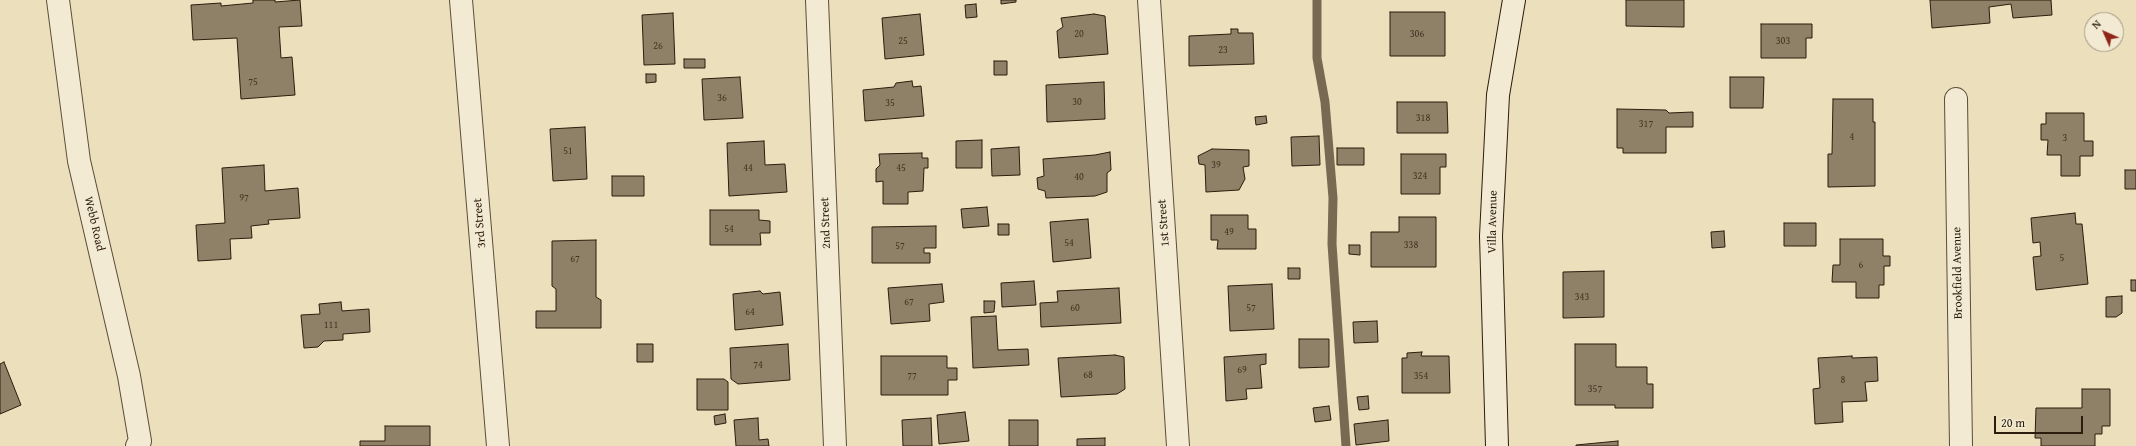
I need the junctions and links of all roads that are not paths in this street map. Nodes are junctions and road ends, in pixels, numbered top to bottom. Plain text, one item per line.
1 (58, 0) edge
2 (461, 0) edge
3 (817, 0) edge
4 (1149, 0) edge
5 (1514, 0) edge
6 (1956, 99) dead end
7 (137, 446) edge
8 (498, 446) edge
9 (835, 446) edge
10 (1178, 446) edge
11 (1497, 446) edge
12 (1961, 446) edge

1 - 7 street, Webb Road
2 - 8 street, 3rd Street
3 - 9 street, 2nd Street
4 - 10 street, 1st Street
5 - 11 street, Villa Avenue
6 - 12 street, Brookfield Avenue

